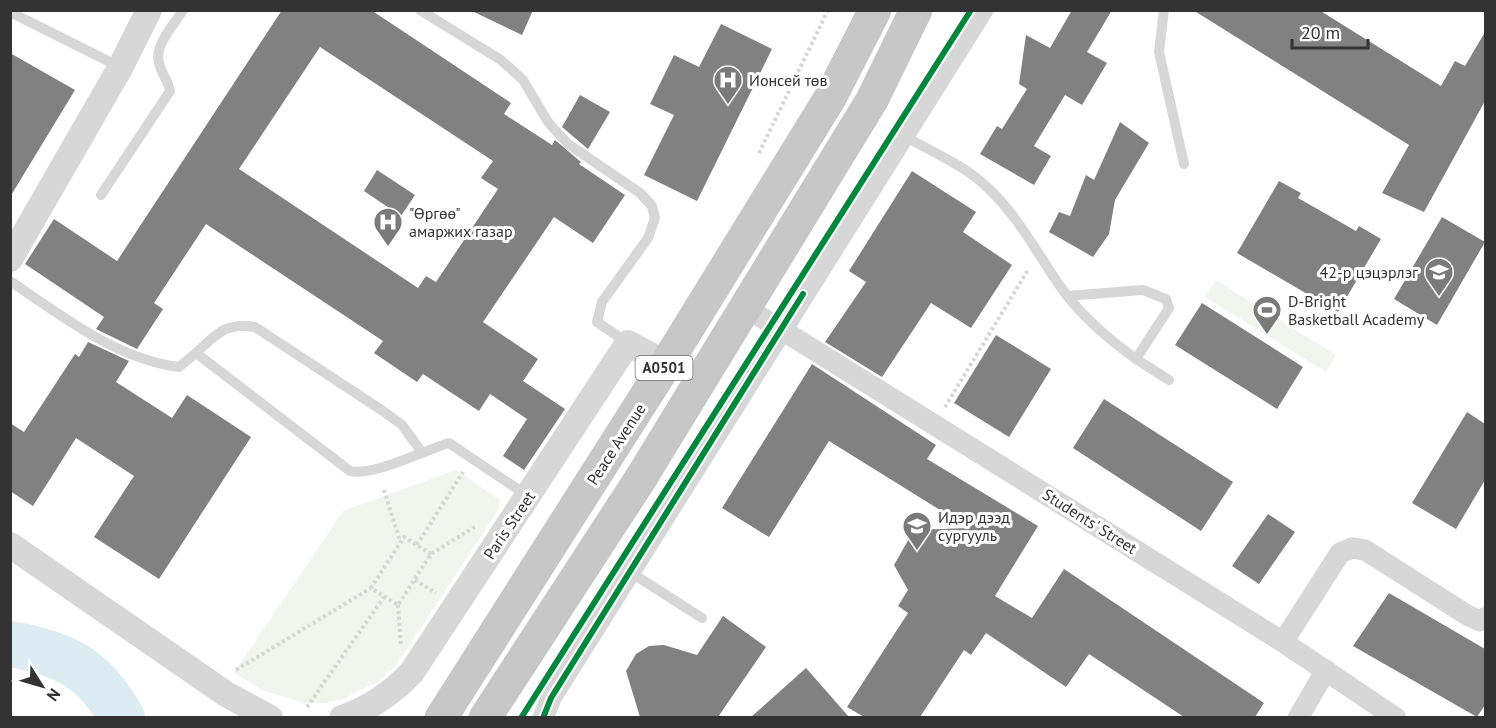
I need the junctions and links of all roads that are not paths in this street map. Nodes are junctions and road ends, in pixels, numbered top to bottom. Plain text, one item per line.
1 (149, 10) edge
2 (183, 10) edge
3 (420, 10) edge
4 (874, 10) edge
5 (916, 10) edge
6 (982, 10) edge
7 (1164, 10) edge
8 (10, 12) edge
9 (120, 68) junction
10 (903, 135) junction
11 (1184, 164) dead end
12 (101, 195) dead end
13 (10, 259) edge
14 (10, 281) edge
15 (1067, 296) junction
16 (745, 307) junction
17 (781, 329) junction
18 (628, 344) junction
19 (196, 353) junction
20 (1136, 359) junction
21 (666, 364) junction
22 (1169, 380) dead end
23 (421, 451) junction
24 (529, 496) junction
25 (10, 545) edge
26 (630, 572) junction
27 (1485, 617) edge
28 (702, 618) dead end
29 (1283, 642) junction
30 (1326, 670) junction
31 (270, 717) edge
32 (342, 717) edge
33 (441, 717) edge
34 (485, 717) edge
35 (543, 717) edge
36 (1298, 717) edge
37 (1396, 717) edge

1 - 9 street
2 - 12 lane
3 - 18 lane
4 - 21 highway, Peace Avenue / A0501
5 - 16 highway, A0501
6 - 10 street
7 - 11 lane
8 - 9 lane
9 - 13 street
10 - 15 lane
10 - 17 street
14 - 19 lane
15 - 20 lane
15 - 20 lane
16 - 17 street, Students' Street
16 - 34 highway, A0501
17 - 26 street
17 - 29 street, Students' Street
18 - 21 street
18 - 24 street, Paris Street
19 - 23 lane
19 - 23 lane
20 - 22 lane
21 - 33 highway, Peace Avenue / A0501
23 - 24 lane
24 - 32 street, Paris Street
25 - 31 street
26 - 28 lane
26 - 35 street
27 - 29 street
29 - 30 street, Students' Street
30 - 36 street
30 - 37 street, Students' Street

